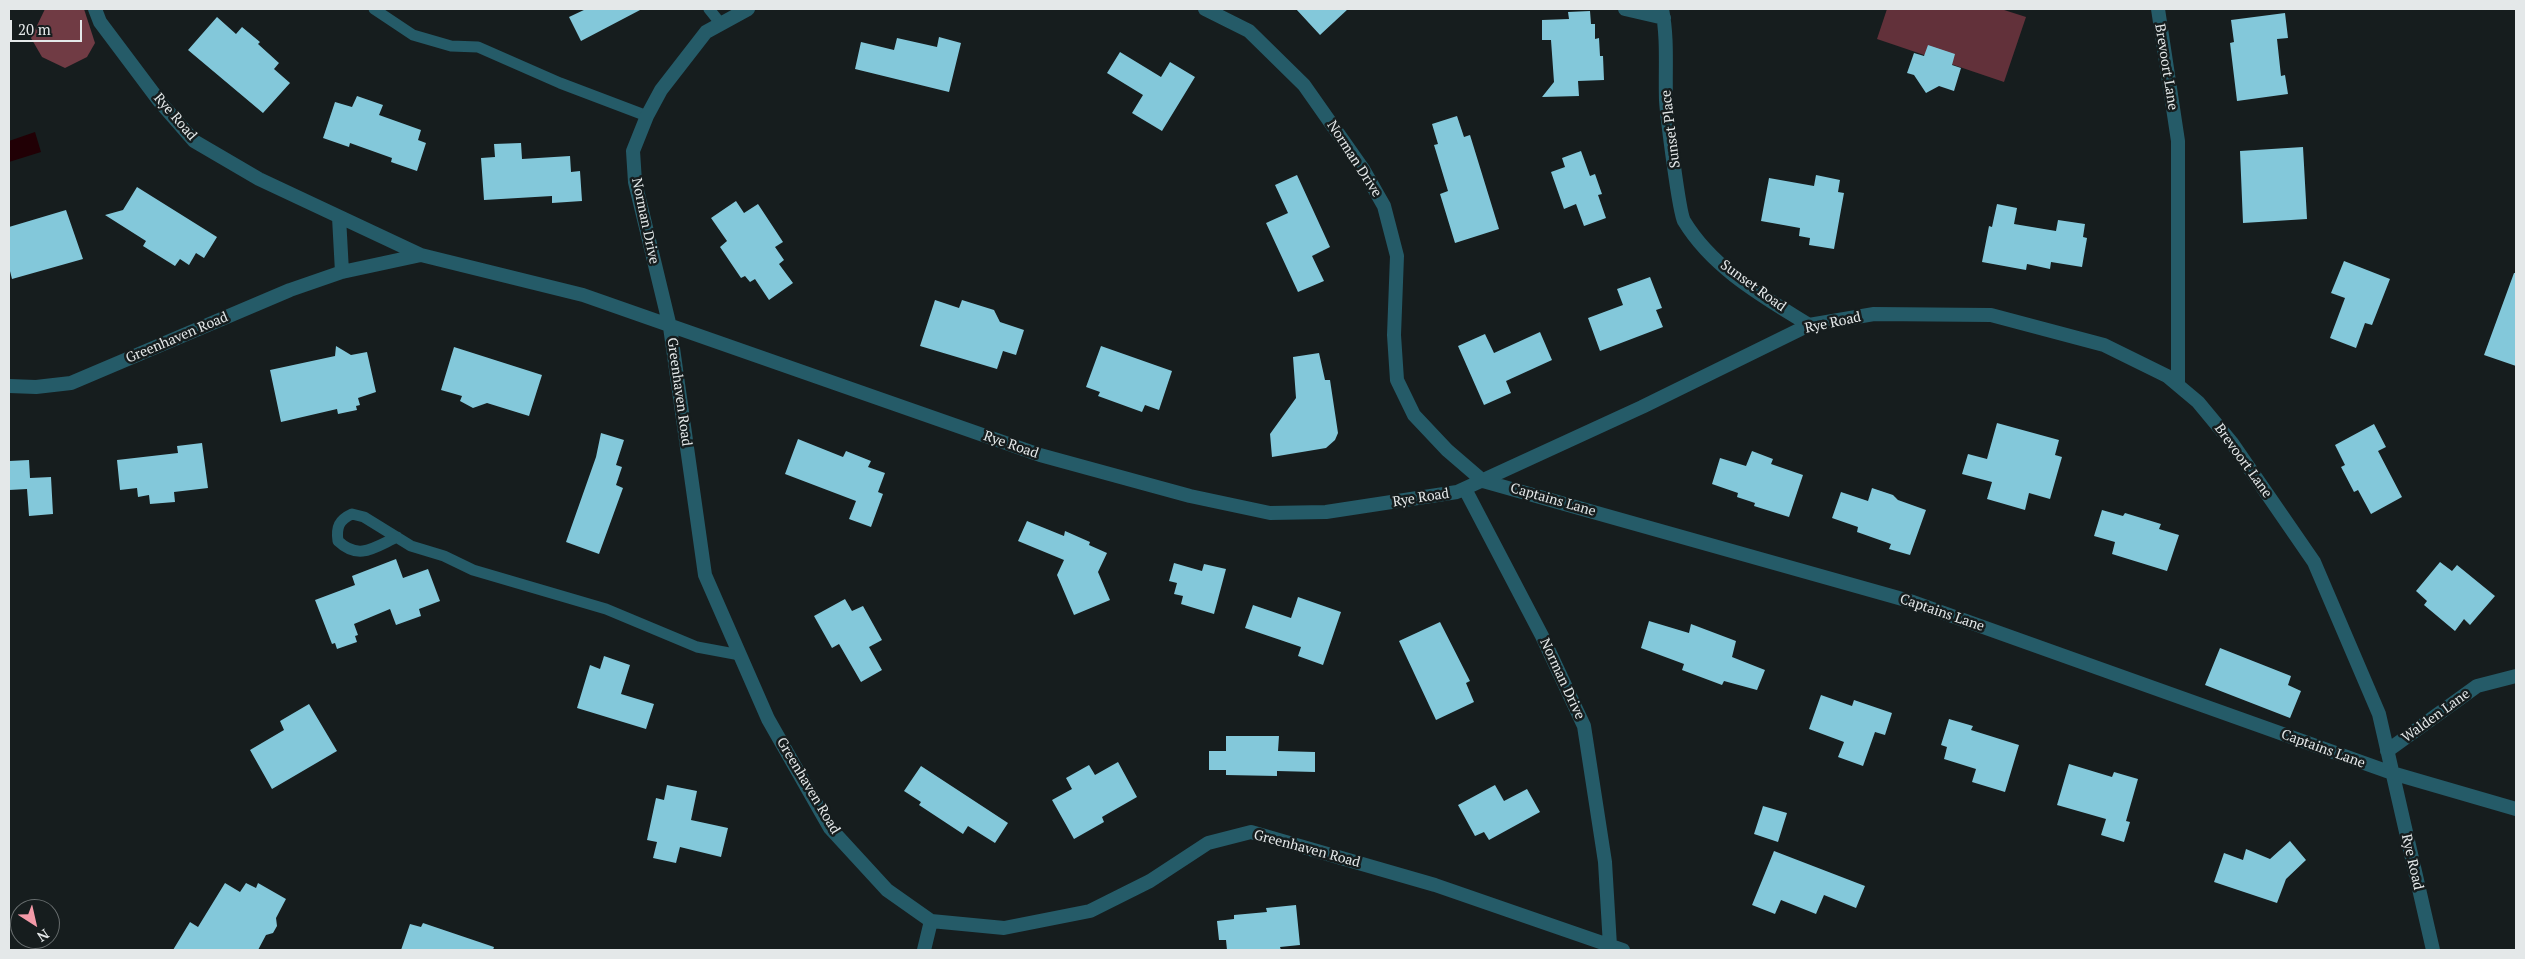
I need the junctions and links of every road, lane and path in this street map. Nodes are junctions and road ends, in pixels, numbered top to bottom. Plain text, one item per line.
1 (95, 9) edge
2 (374, 9) edge
3 (709, 9) edge
4 (748, 9) edge
5 (1205, 9) edge
6 (1625, 9) edge
7 (2158, 9) edge
8 (1663, 13) edge
9 (721, 24) junction
10 (647, 116) junction
11 (339, 217) junction
12 (1683, 219) joint
13 (421, 255) junction
14 (342, 272) junction
15 (1809, 325) junction
16 (670, 327) junction
17 (2178, 385) junction
18 (9, 386) edge
19 (1483, 481) junction
20 (1465, 489) junction
21 (397, 537) junction
22 (740, 655) junction
23 (2516, 676) edge
24 (2387, 751) junction
25 (2392, 773) junction
26 (2516, 810) edge
27 (931, 921) junction
28 (1616, 948) edge
29 (924, 950) edge
30 (2433, 950) edge

1 - 11 street, Rye Road
2 - 10 lane
3 - 9 lane
4 - 9 street, Norman Drive
5 - 19 street, Norman Drive
6 - 8 street
7 - 17 street, Brevoort Lane
8 - 12 street, Sunset Place
9 - 10 street, Norman Drive
10 - 16 street, Norman Drive
11 - 13 street, Rye Road
11 - 14 street
12 - 15 street, Sunset Road
13 - 14 street, Greenhaven Road
13 - 16 street, Greenhaven Road
14 - 18 street, Greenhaven Road
15 - 17 street, Rye Road
15 - 19 street, Rye Road
16 - 20 street, Rye Road
16 - 22 street, Greenhaven Road
17 - 24 street, Brevoort Lane
19 - 20 street, Rye Road
19 - 25 street, Captains Lane
20 - 28 street, Norman Drive
21 - 21 lane
21 - 22 lane
22 - 27 street, Greenhaven Road
23 - 24 street, Walden Lane
24 - 25 street, Brevoort Lane
25 - 26 street
25 - 30 street, Rye Road
27 - 28 street, Greenhaven Road
27 - 29 street

